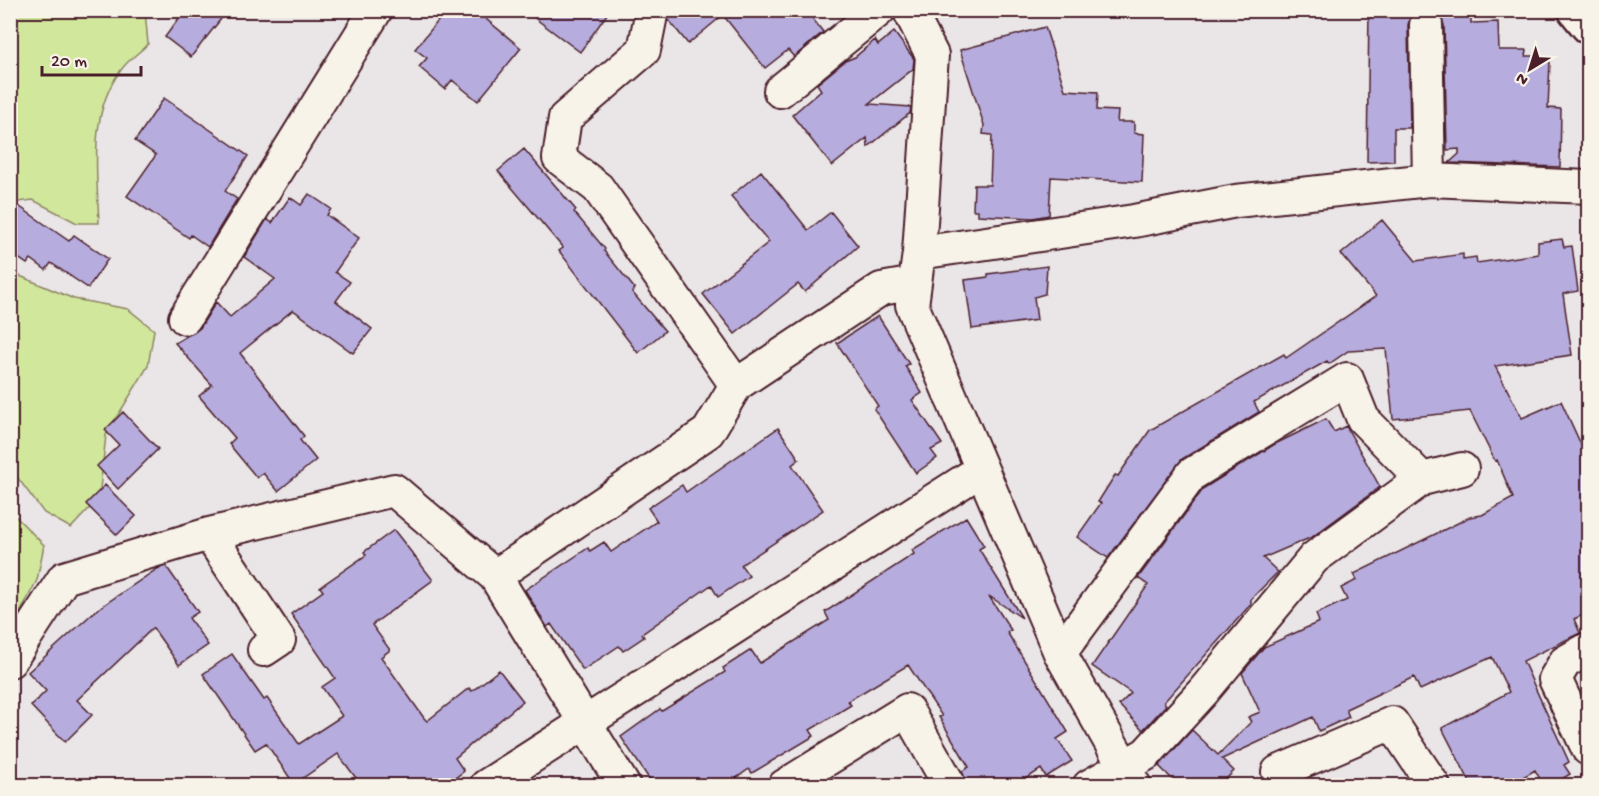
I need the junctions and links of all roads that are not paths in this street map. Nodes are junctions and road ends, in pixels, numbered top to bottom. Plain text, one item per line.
1 (376, 10) edge
2 (652, 10) edge
3 (879, 10) edge
4 (909, 10) edge
5 (1575, 10) edge
6 (1426, 25) dead end
7 (1588, 26) edge
8 (780, 91) dead end
9 (1429, 180) junction
10 (1588, 187) edge
11 (917, 268) junction
12 (184, 318) dead end
13 (736, 385) junction
14 (1462, 469) dead end
15 (981, 470) junction
16 (1422, 479) junction
17 (209, 534) junction
18 (495, 576) junction
19 (1588, 649) edge
20 (264, 650) dead end
21 (1060, 653) junction
22 (10, 662) edge
23 (585, 721) junction
24 (1588, 749) edge
25 (1278, 772) dead end
26 (1130, 775) edge
27 (486, 786) edge
28 (624, 786) edge
29 (784, 786) edge
30 (950, 786) edge
31 (1089, 786) edge
32 (1434, 786) edge

1 - 12 street
2 - 13 street
3 - 8 street
4 - 11 street
5 - 7 main road
6 - 9 street
9 - 10 street
9 - 11 street
11 - 13 street
11 - 15 street
13 - 18 street
14 - 16 street
15 - 21 street
15 - 23 street
16 - 21 street
16 - 26 street
17 - 18 street
17 - 20 street
17 - 22 street
18 - 23 street
19 - 24 street
21 - 26 street
23 - 27 street
23 - 28 street
25 - 32 street
26 - 31 street
29 - 30 street

